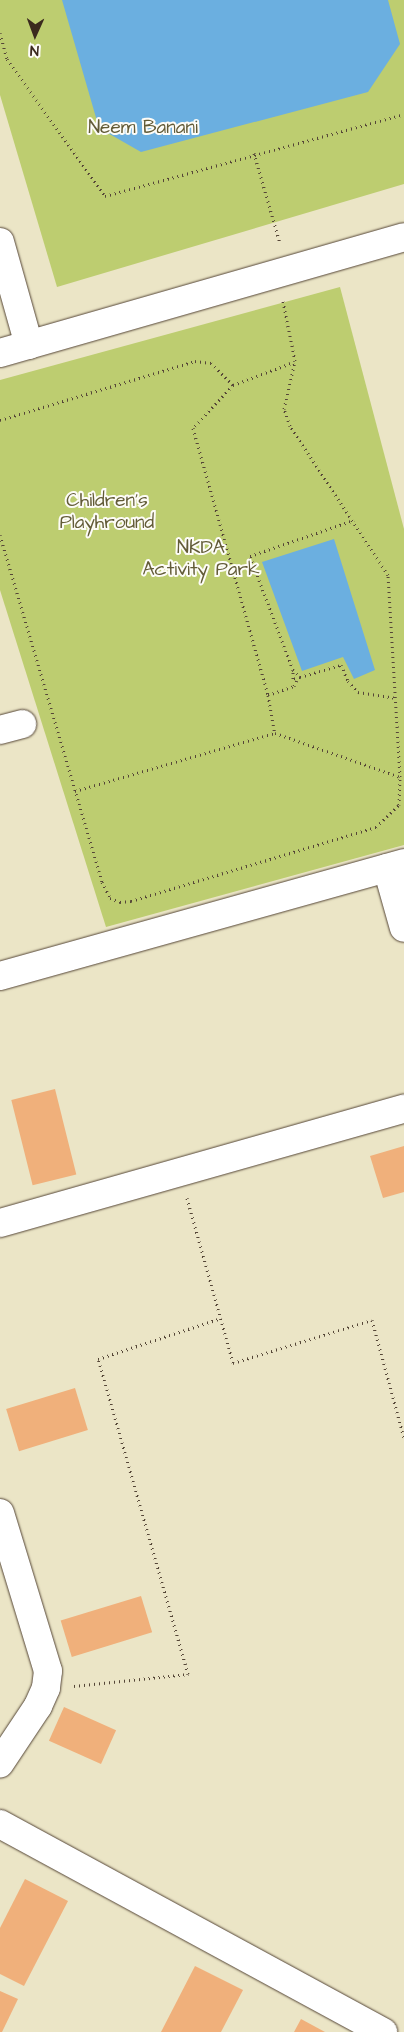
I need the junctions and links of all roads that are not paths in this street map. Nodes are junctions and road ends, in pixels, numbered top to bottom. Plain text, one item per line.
1 (404, 237) edge
2 (0, 242) edge
3 (29, 345) junction
4 (0, 353) edge
5 (395, 866) edge
6 (404, 928) edge
7 (0, 976) edge
8 (404, 1108) edge
9 (0, 1224) edge
10 (0, 1513) edge
11 (0, 1764) edge
12 (0, 1824) edge
13 (383, 2032) edge

1 - 3 street
2 - 3 street
3 - 4 street
5 - 6 street
5 - 7 street
8 - 9 street
10 - 11 street
12 - 13 street

